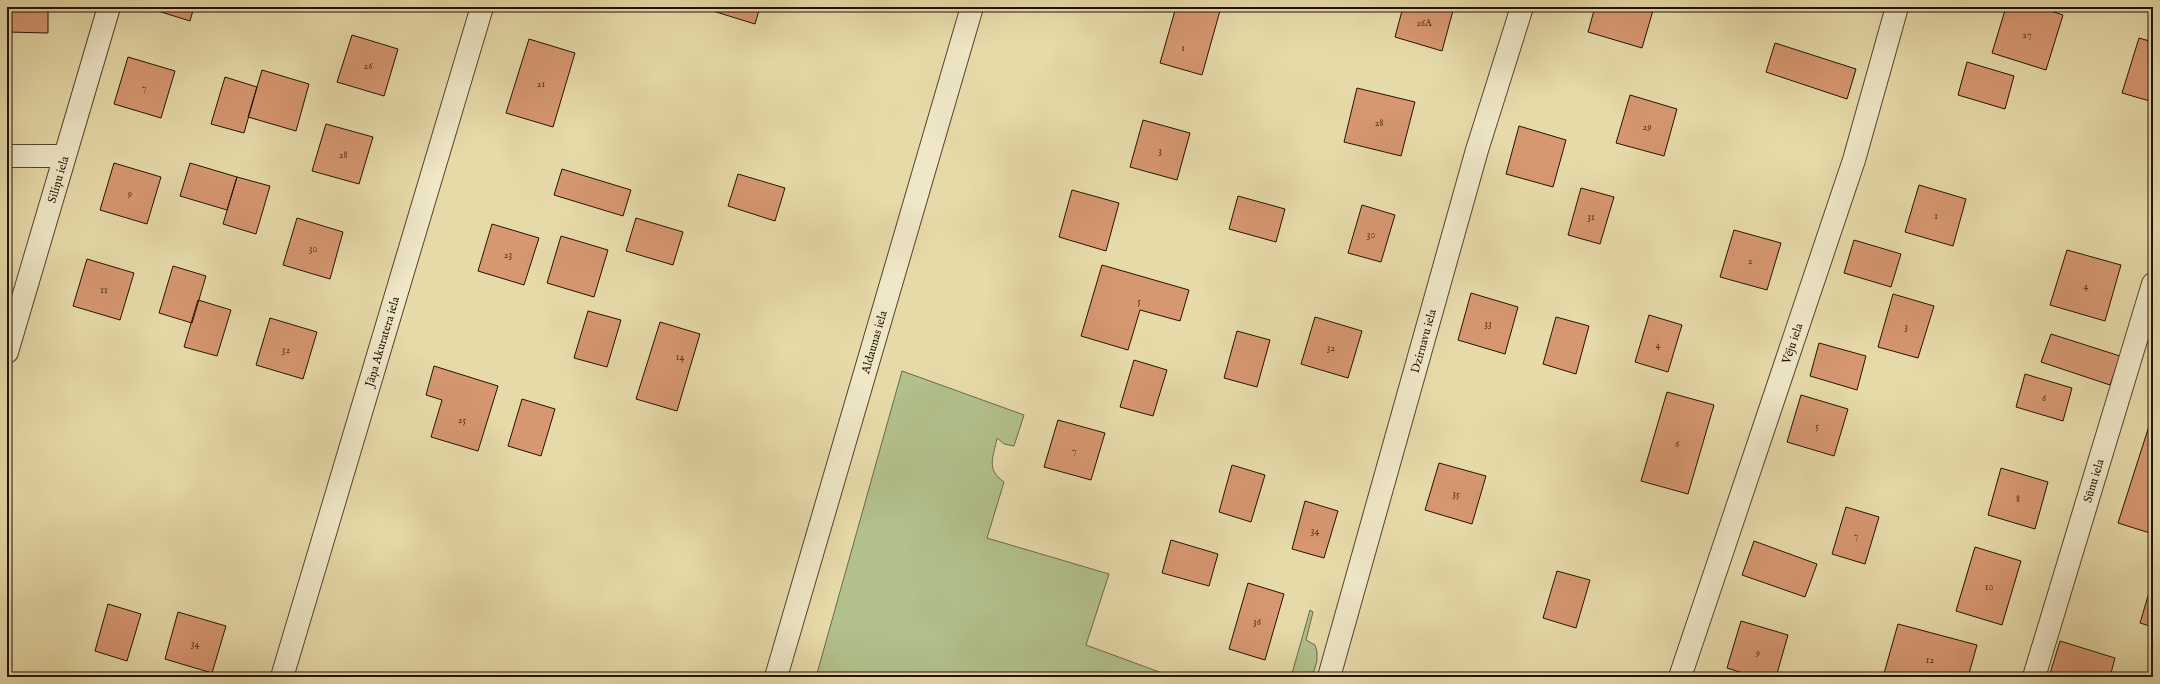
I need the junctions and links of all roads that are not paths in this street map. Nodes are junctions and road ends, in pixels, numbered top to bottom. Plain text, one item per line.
1 (109, 7) edge
2 (482, 7) edge
3 (972, 7) edge
4 (1522, 7) edge
5 (1897, 7) edge
6 (7, 156) edge
7 (64, 156) junction
8 (2153, 284) edge
9 (7, 352) edge
10 (282, 677) edge
11 (776, 677) edge
12 (1329, 677) edge
13 (1680, 677) edge
14 (2034, 677) edge

1 - 7 street, Siliņu iela
2 - 10 street, Jāņa Akuratera iela
3 - 11 street, Aldaunas iela
4 - 12 street, Dzirnavu iela
5 - 13 street, Vēju iela
6 - 7 street
7 - 9 street, Siliņu iela
8 - 14 street, Sūnu iela

